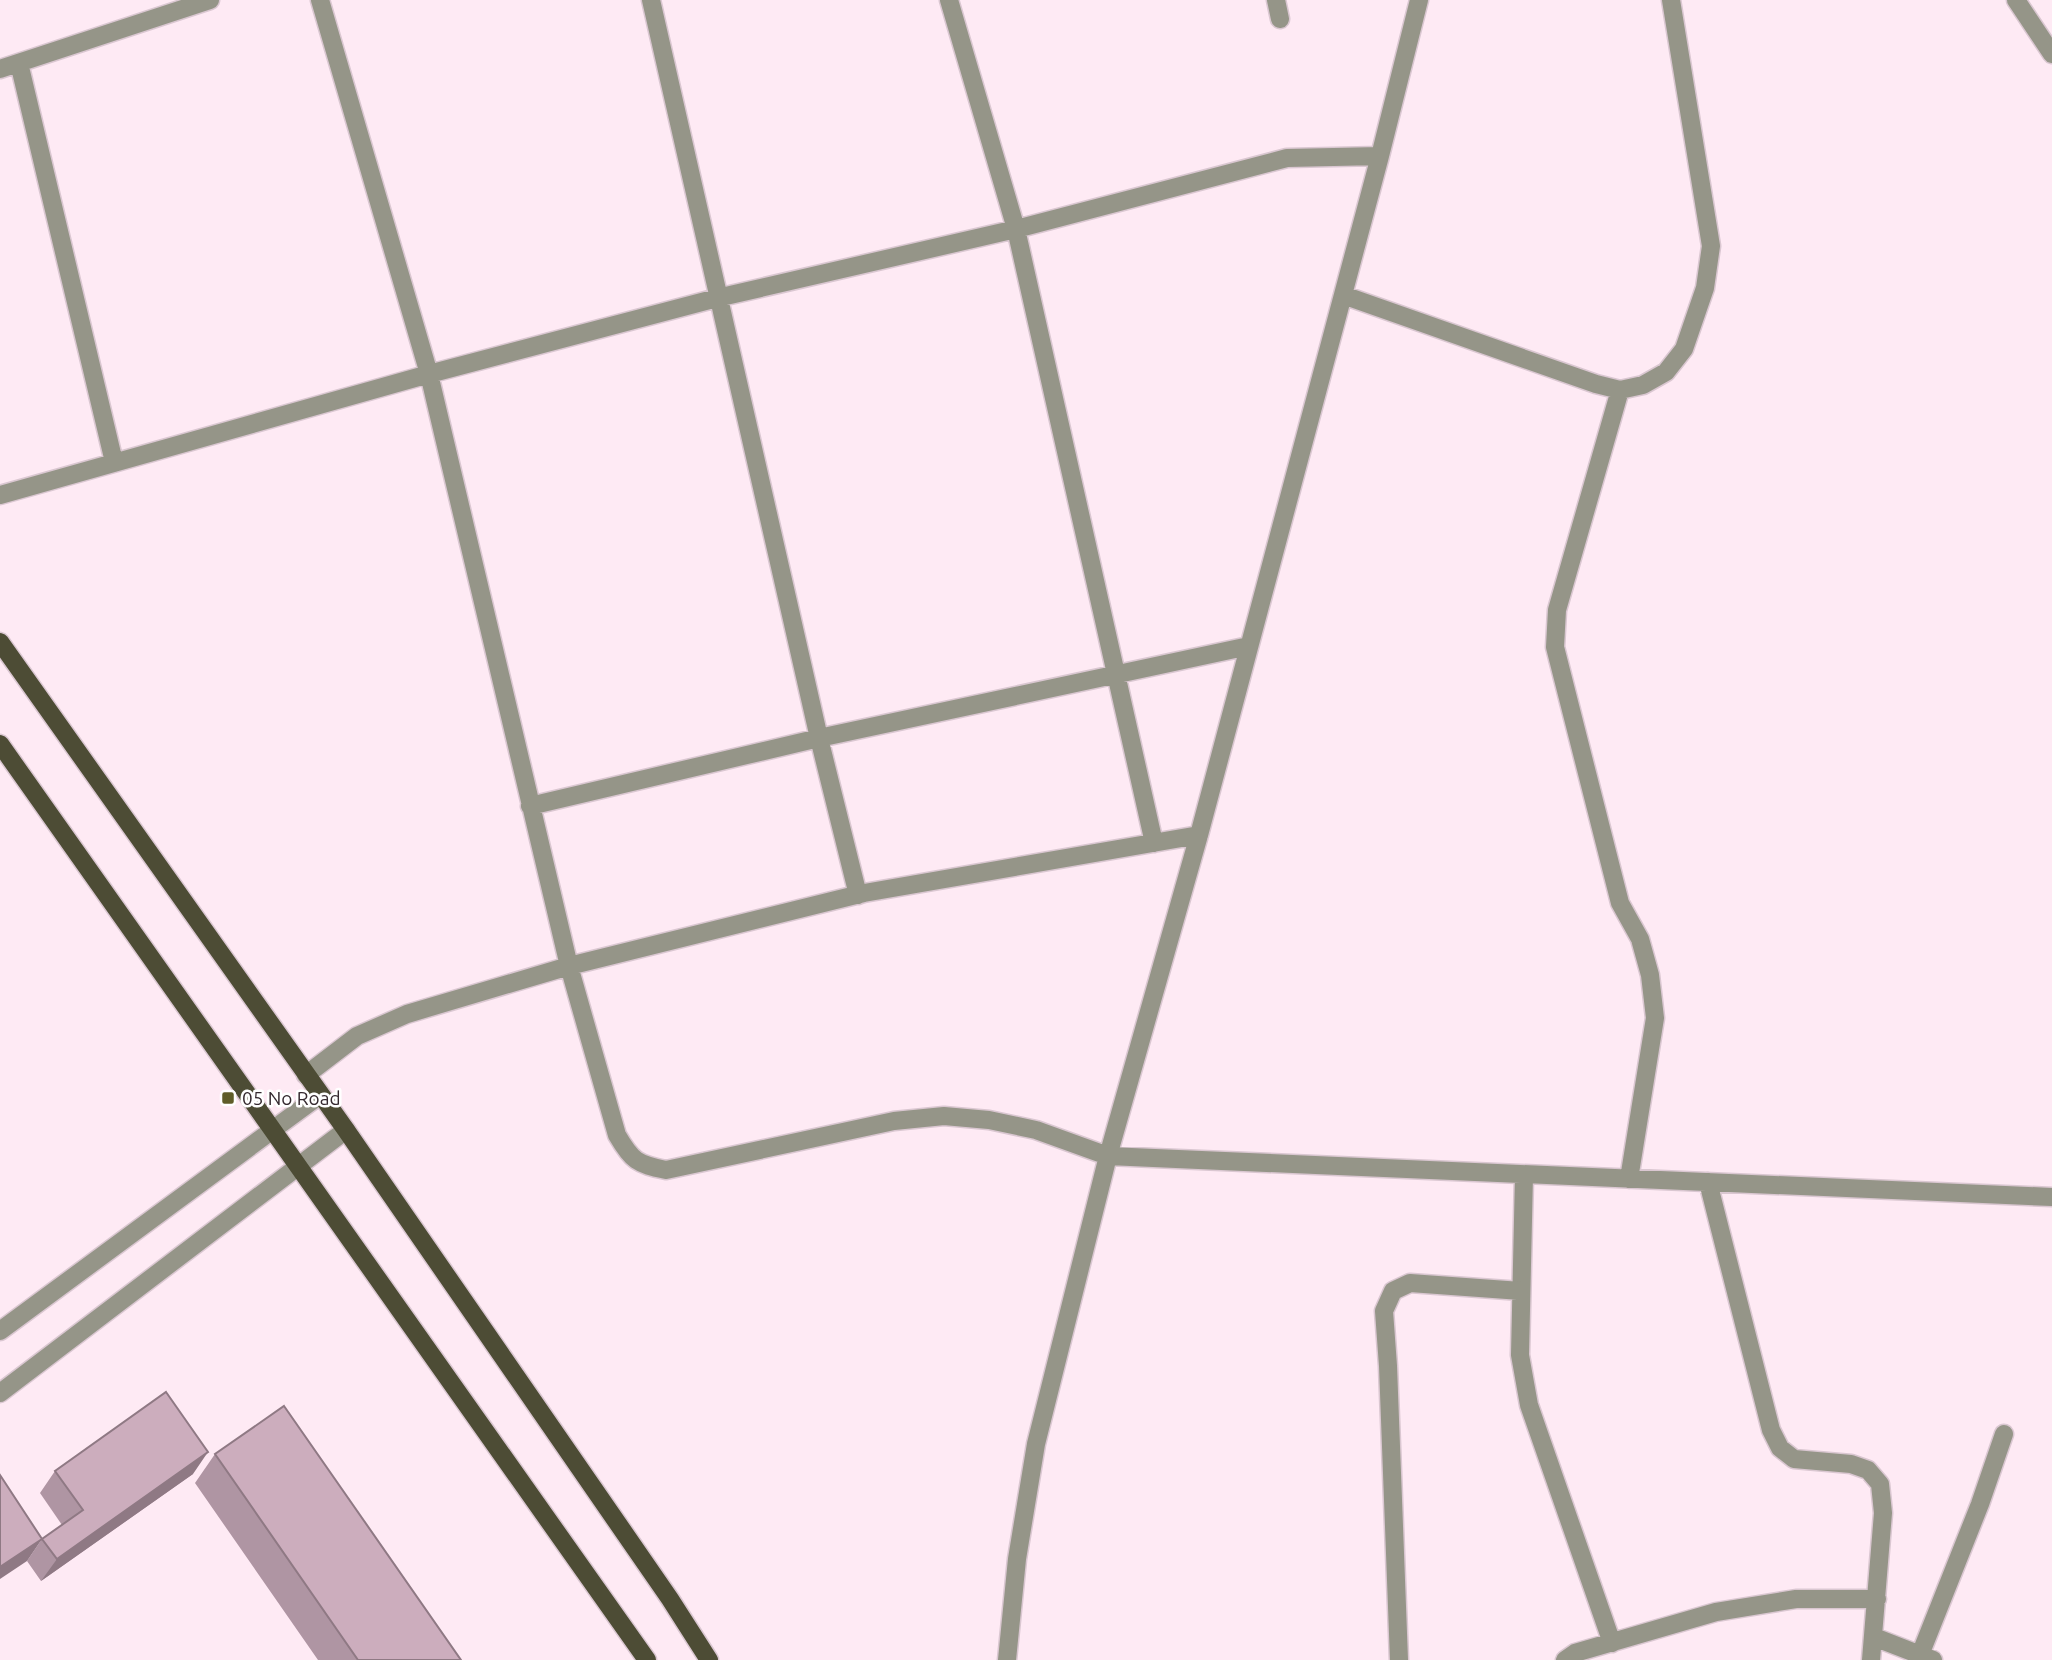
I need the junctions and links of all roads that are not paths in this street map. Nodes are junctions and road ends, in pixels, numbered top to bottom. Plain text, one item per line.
1 (209, 0) edge
2 (320, 0) edge
3 (651, 0) edge
4 (949, 0) edge
5 (1276, 0) edge
6 (1419, 0) edge
7 (1671, 0) edge
8 (2016, 0) edge
9 (1280, 19) dead end
10 (2052, 54) edge
11 (19, 63) junction
12 (0, 69) edge
13 (1380, 156) junction
14 (1016, 229) junction
15 (1343, 295) junction
16 (717, 298) junction
17 (429, 374) junction
18 (1620, 390) junction
19 (114, 462) junction
20 (0, 495) edge
21 (0, 642) edge
22 (1249, 646) junction
23 (1116, 676) junction
24 (819, 738) junction
25 (0, 744) edge
26 (530, 806) junction
27 (1199, 835) junction
28 (1154, 843) junction
29 (858, 895) junction
30 (569, 966) junction
31 (306, 1075) junction
32 (320, 1095) junction
33 (272, 1129) junction
34 (346, 1130) junction
35 (1108, 1156) junction
36 (299, 1165) junction
37 (1524, 1174) junction
38 (1629, 1179) junction
39 (1708, 1182) junction
40 (2052, 1197) edge
41 (1521, 1291) junction
42 (0, 1331) edge
43 (0, 1393) edge
44 (2004, 1434) dead end
45 (1877, 1599) junction
46 (1874, 1637) junction
47 (1612, 1643) junction
48 (1926, 1657) edge
49 (648, 1660) edge
50 (709, 1660) edge
51 (1007, 1660) edge
52 (1399, 1660) edge
53 (1565, 1660) edge
54 (1871, 1660) edge

1 - 11 street
2 - 17 street
3 - 16 street
4 - 14 street
5 - 9 street
6 - 13 street
7 - 18 street
8 - 10 street
11 - 12 street
11 - 19 street
13 - 14 street
13 - 15 street
14 - 16 street
14 - 23 street
15 - 18 street
15 - 22 street
16 - 17 street
16 - 24 street
17 - 19 street
17 - 26 street
18 - 38 street
19 - 20 street
21 - 31 main road
22 - 23 street
22 - 27 street
23 - 24 street
23 - 28 street
24 - 26 street
24 - 29 street
25 - 33 main road
26 - 30 street
27 - 28 street
27 - 35 street
28 - 29 street
29 - 30 street
30 - 31 street
30 - 35 street
31 - 32 main road
32 - 33 street
32 - 34 main road
33 - 36 main road
33 - 42 street
34 - 36 street
34 - 50 main road
35 - 37 street
35 - 51 street
36 - 43 street
36 - 49 main road
37 - 38 street
37 - 41 street
38 - 39 street
39 - 40 street
39 - 45 street
41 - 47 street
41 - 52 street
44 - 48 street
45 - 46 street
45 - 47 street
46 - 48 street
46 - 54 street
47 - 53 street

